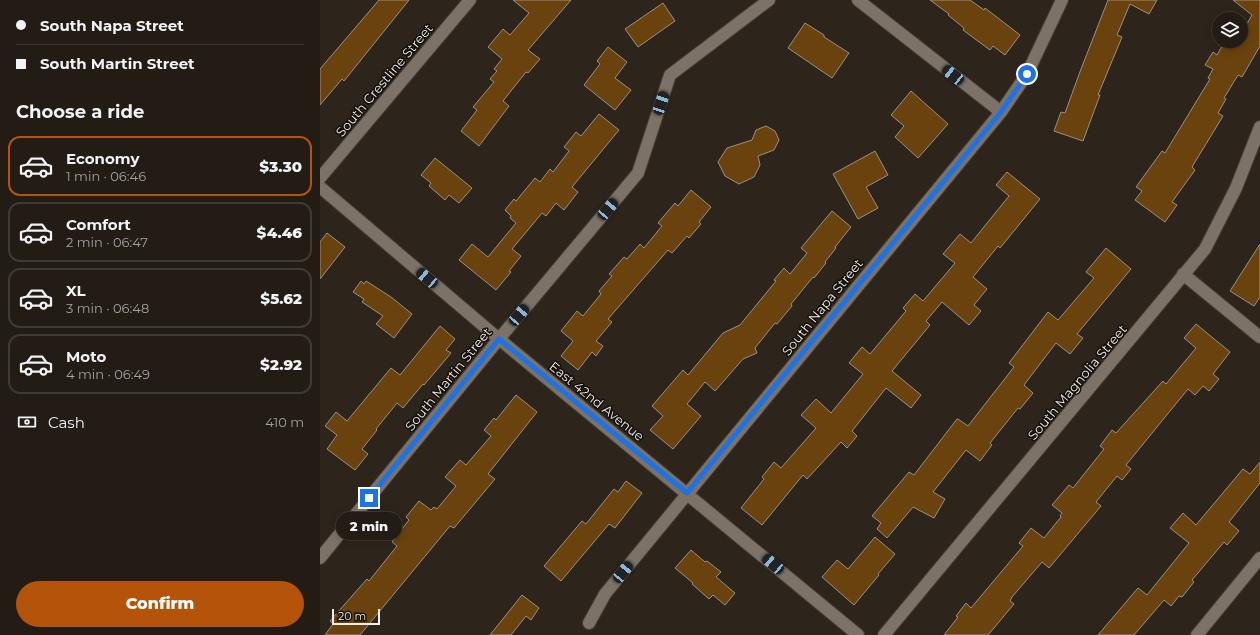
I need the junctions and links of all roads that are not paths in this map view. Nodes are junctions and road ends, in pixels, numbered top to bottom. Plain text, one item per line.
1 (470, 0) edge
2 (769, 0) edge
3 (858, 0) edge
4 (1062, 0) edge
5 (1001, 112) junction
6 (1260, 127) edge
7 (320, 178) edge
8 (320, 187) edge
9 (1184, 274) junction
10 (1260, 337) edge
11 (499, 339) junction
12 (687, 493) junction
13 (320, 558) edge
14 (1260, 558) edge
15 (589, 623) dead end
16 (858, 635) edge
17 (884, 635) edge
18 (1196, 635) edge

1 - 7 street, South Crestline Street
2 - 11 street, South Martin Street
3 - 5 street
4 - 5 street, South Napa Street
5 - 12 street, South Napa Street
6 - 9 street, South Magnolia Street
8 - 11 street, East 42nd Avenue
9 - 10 street
9 - 17 street, South Magnolia Street
11 - 12 street, East 42nd Avenue
11 - 13 street, South Martin Street
12 - 15 street, South Napa Street
12 - 16 street, East 42nd Avenue
14 - 18 street

